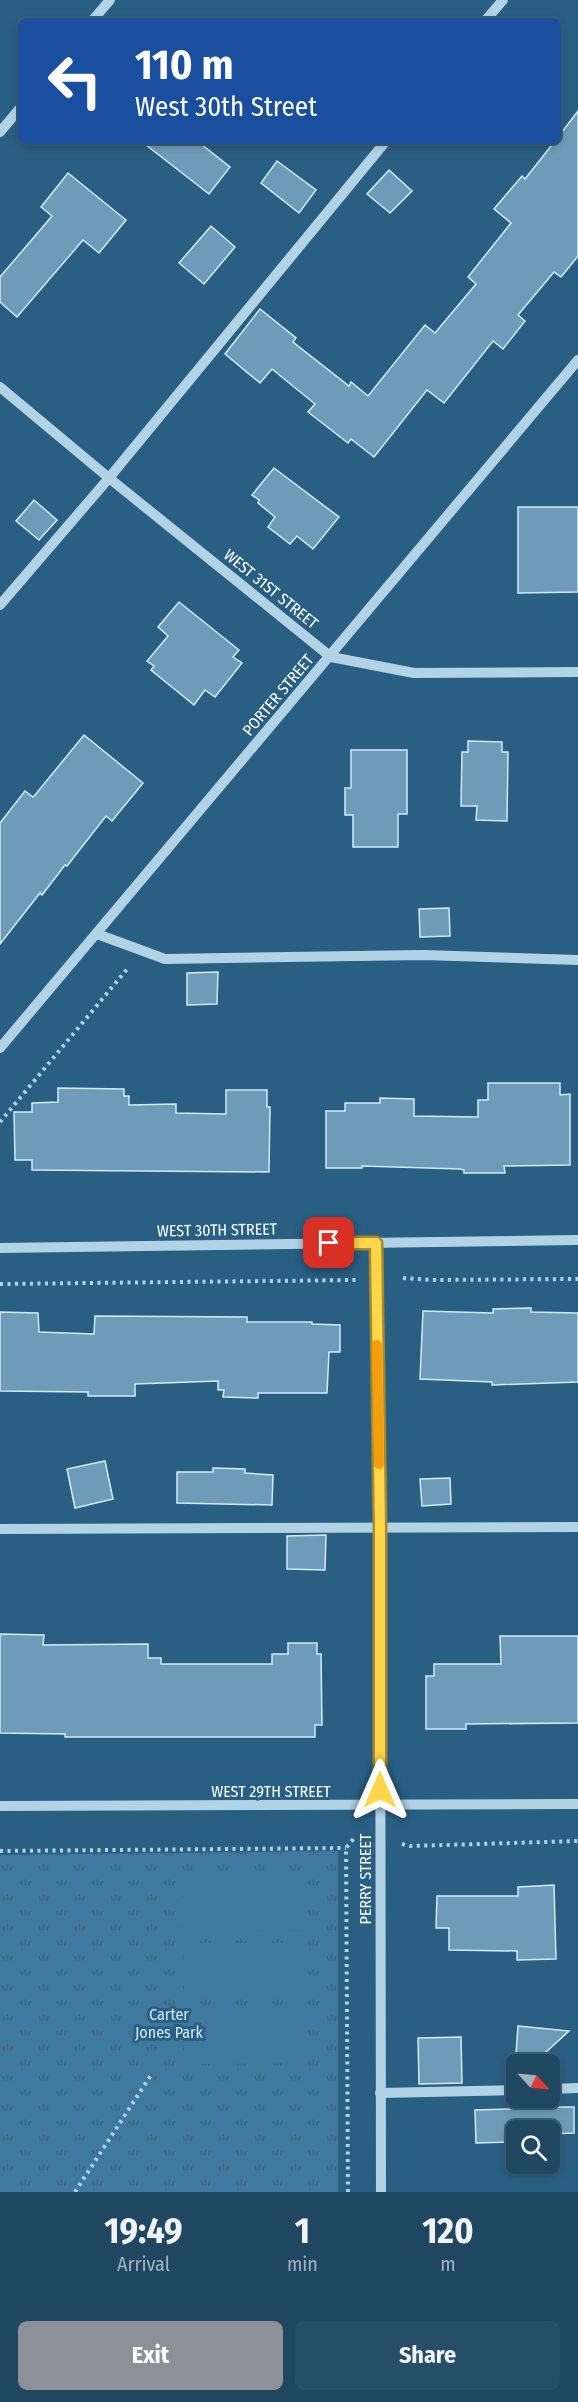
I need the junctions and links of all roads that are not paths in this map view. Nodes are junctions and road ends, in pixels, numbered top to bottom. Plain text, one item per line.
1 (110, 0) edge
2 (503, 0) edge
3 (95, 18) edge
4 (488, 18) edge
5 (18, 111) edge
6 (0, 132) edge
7 (385, 144) edge
8 (578, 360) edge
9 (0, 387) edge
10 (109, 478) junction
11 (0, 605) edge
12 (331, 657) junction
13 (578, 672) edge
14 (97, 934) junction
15 (578, 960) edge
16 (0, 1048) edge
17 (578, 1240) edge
18 (376, 1243) junction
19 (0, 1248) edge
20 (578, 1527) edge
21 (380, 1528) junction
22 (0, 1529) edge
23 (578, 1804) edge
24 (0, 1806) edge
25 (380, 1806) junction
26 (578, 2088) edge
27 (560, 2089) edge
28 (506, 2090) edge
29 (380, 2093) junction
30 (381, 2192) edge

1 - 3 street
2 - 4 street
5 - 6 street
7 - 10 street
8 - 12 street, PORTER STREET
9 - 10 street, WEST 31ST STREET
10 - 11 street
10 - 12 street, WEST 31ST STREET
12 - 13 street, WEST 31ST STREET
12 - 14 street, PORTER STREET
14 - 15 street
14 - 16 street, PORTER STREET
17 - 18 street, WEST 30TH STREET
18 - 19 street, WEST 30TH STREET
18 - 21 street, PERRY STREET
20 - 21 street
21 - 22 street
21 - 25 street, PERRY STREET
23 - 25 street, WEST 29TH STREET
24 - 25 street, WEST 29TH STREET
25 - 29 street, PERRY STREET
26 - 27 street
28 - 29 street
29 - 30 street, PERRY STREET

